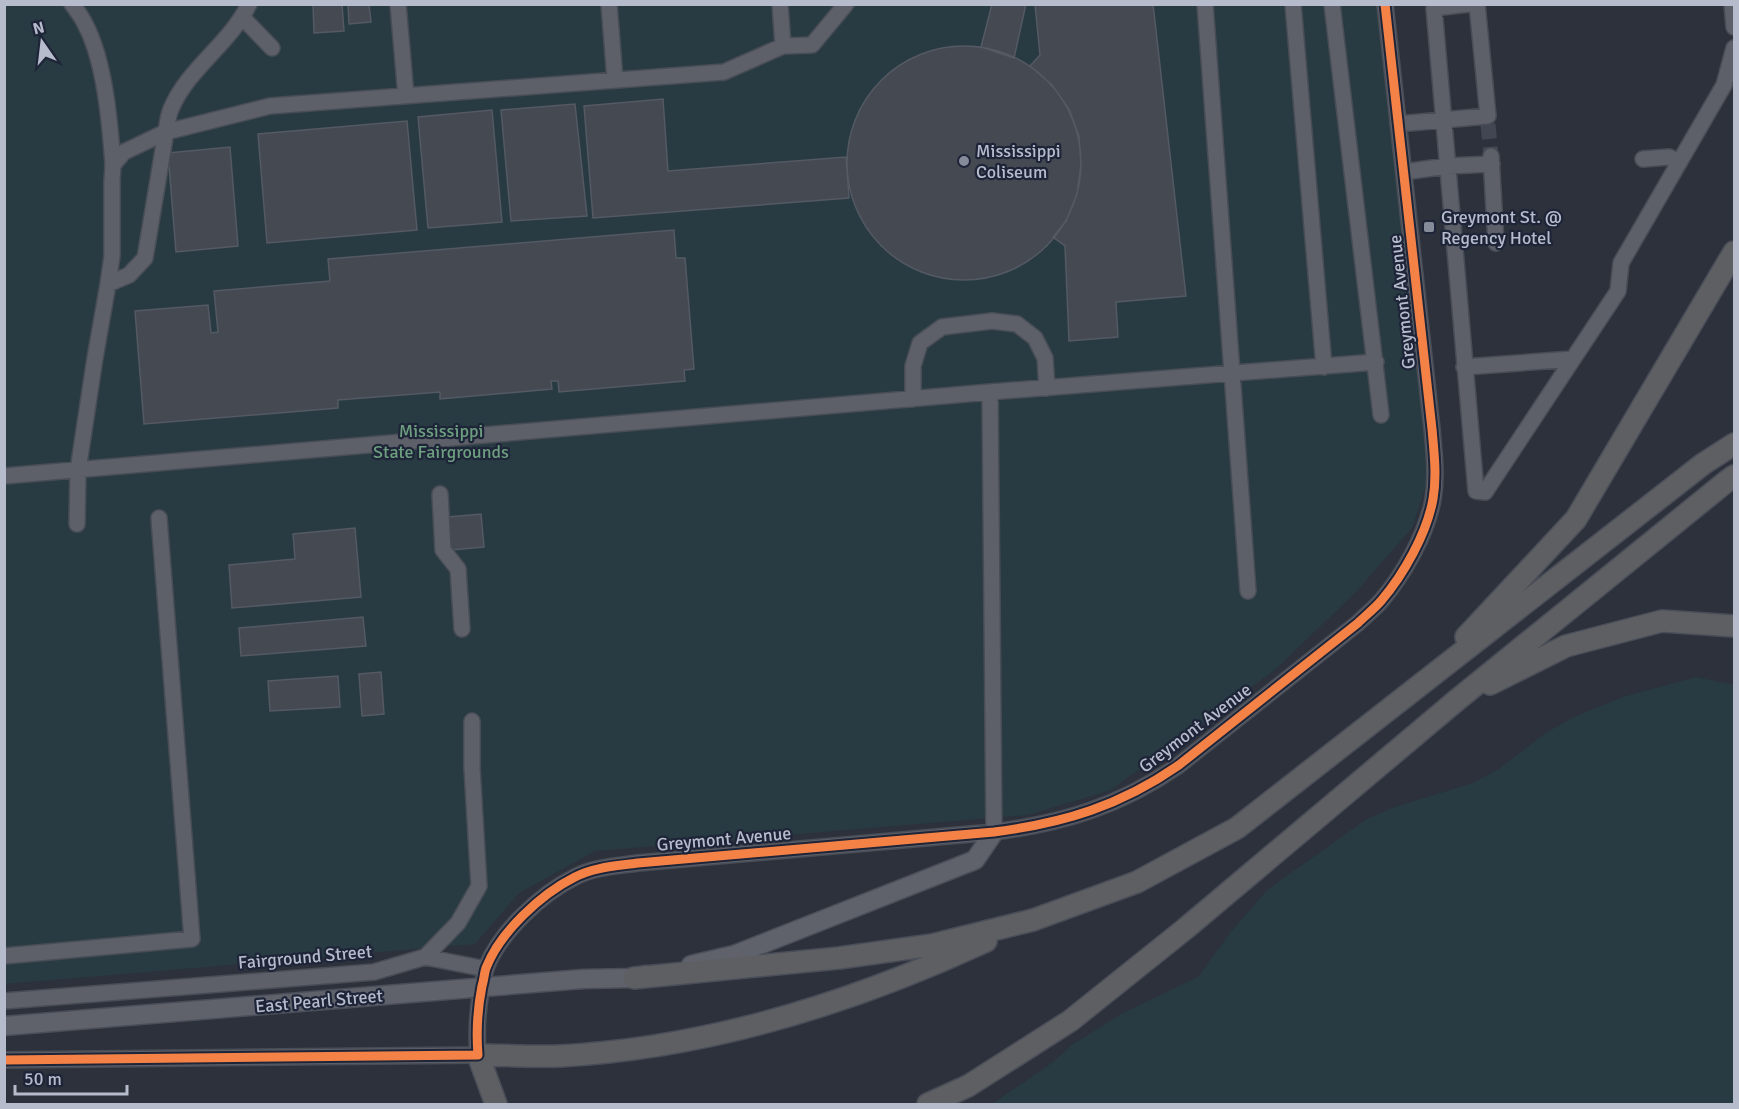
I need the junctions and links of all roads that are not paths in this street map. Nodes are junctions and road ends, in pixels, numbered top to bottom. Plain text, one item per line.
1 (72, 4) edge
2 (398, 4) edge
3 (609, 4) edge
4 (780, 4) edge
5 (846, 4) edge
6 (1205, 4) edge
7 (1293, 4) edge
8 (1332, 4) edge
9 (1385, 4) edge
10 (1468, 4) edge
11 (1477, 4) edge
12 (1732, 4) edge
13 (246, 11) edge
14 (1734, 27) edge
15 (783, 46) junction
16 (272, 48) dead end
17 (1734, 48) edge
18 (615, 80) junction
19 (406, 96) junction
20 (1443, 120) junction
21 (1398, 124) junction
22 (166, 132) junction
23 (1643, 159) dead end
24 (1679, 162) junction
25 (113, 165) junction
26 (1447, 166) junction
27 (1404, 172) junction
28 (1496, 243) dead end
29 (1734, 252) edge
30 (108, 284) junction
31 (1573, 359) junction
32 (1376, 362) junction
33 (1324, 366) junction
34 (1464, 367) junction
35 (1232, 374) junction
36 (1047, 388) junction
37 (990, 392) junction
38 (913, 399) junction
39 (1381, 415) dead end
40 (1734, 444) edge
41 (78, 470) junction
42 (4, 476) edge
43 (1734, 476) edge
44 (440, 494) dead end
45 (159, 518) dead end
46 (77, 524) dead end
47 (1248, 591) dead end
48 (1734, 626) edge
49 (462, 629) dead end
50 (1418, 687) junction
51 (1457, 700) junction
52 (471, 721) dead end
53 (994, 832) junction
54 (1033, 920) junction
55 (4, 956) edge
56 (425, 957) junction
57 (486, 969) junction
58 (634, 978) junction
59 (4, 1001) edge
60 (4, 1026) edge
61 (478, 1055) junction
62 (4, 1060) edge
63 (496, 1104) edge
64 (928, 1104) edge

1 - 25 street
2 - 19 street
3 - 18 street
4 - 15 street
5 - 15 street
6 - 35 street
7 - 33 street
8 - 32 street
9 - 21 street, Greymont Avenue
10 - 20 street
11 - 20 street
12 - 14 street
13 - 16 street
13 - 22 street
15 - 18 street
17 - 24 street
18 - 19 street
19 - 22 street
20 - 21 street
20 - 26 street
21 - 27 street, Greymont Avenue
22 - 25 street
22 - 30 street
23 - 24 street
24 - 31 street
25 - 30 street
26 - 27 street
26 - 28 street
26 - 34 street
27 - 53 street, Greymont Avenue
29 - 50 highway
30 - 41 street
31 - 34 street
31 - 34 street
32 - 33 street
32 - 39 street
33 - 35 street
35 - 36 street
35 - 47 street
36 - 37 street
36 - 38 street
37 - 38 street
37 - 53 street
38 - 41 street
40 - 50 highway
41 - 42 street
41 - 46 street
43 - 51 highway
44 - 49 street
45 - 55 street
48 - 51 highway
50 - 54 highway
51 - 64 highway
52 - 56 street, Fairground Street
53 - 57 street, Greymont Avenue
53 - 58 main road, East Pearl Street
54 - 58 highway
54 - 61 highway
56 - 57 street
56 - 59 street, Fairground Street
57 - 61 street, Greymont Avenue
58 - 60 main road, East Pearl Street, bridge
61 - 62 street
61 - 63 highway

